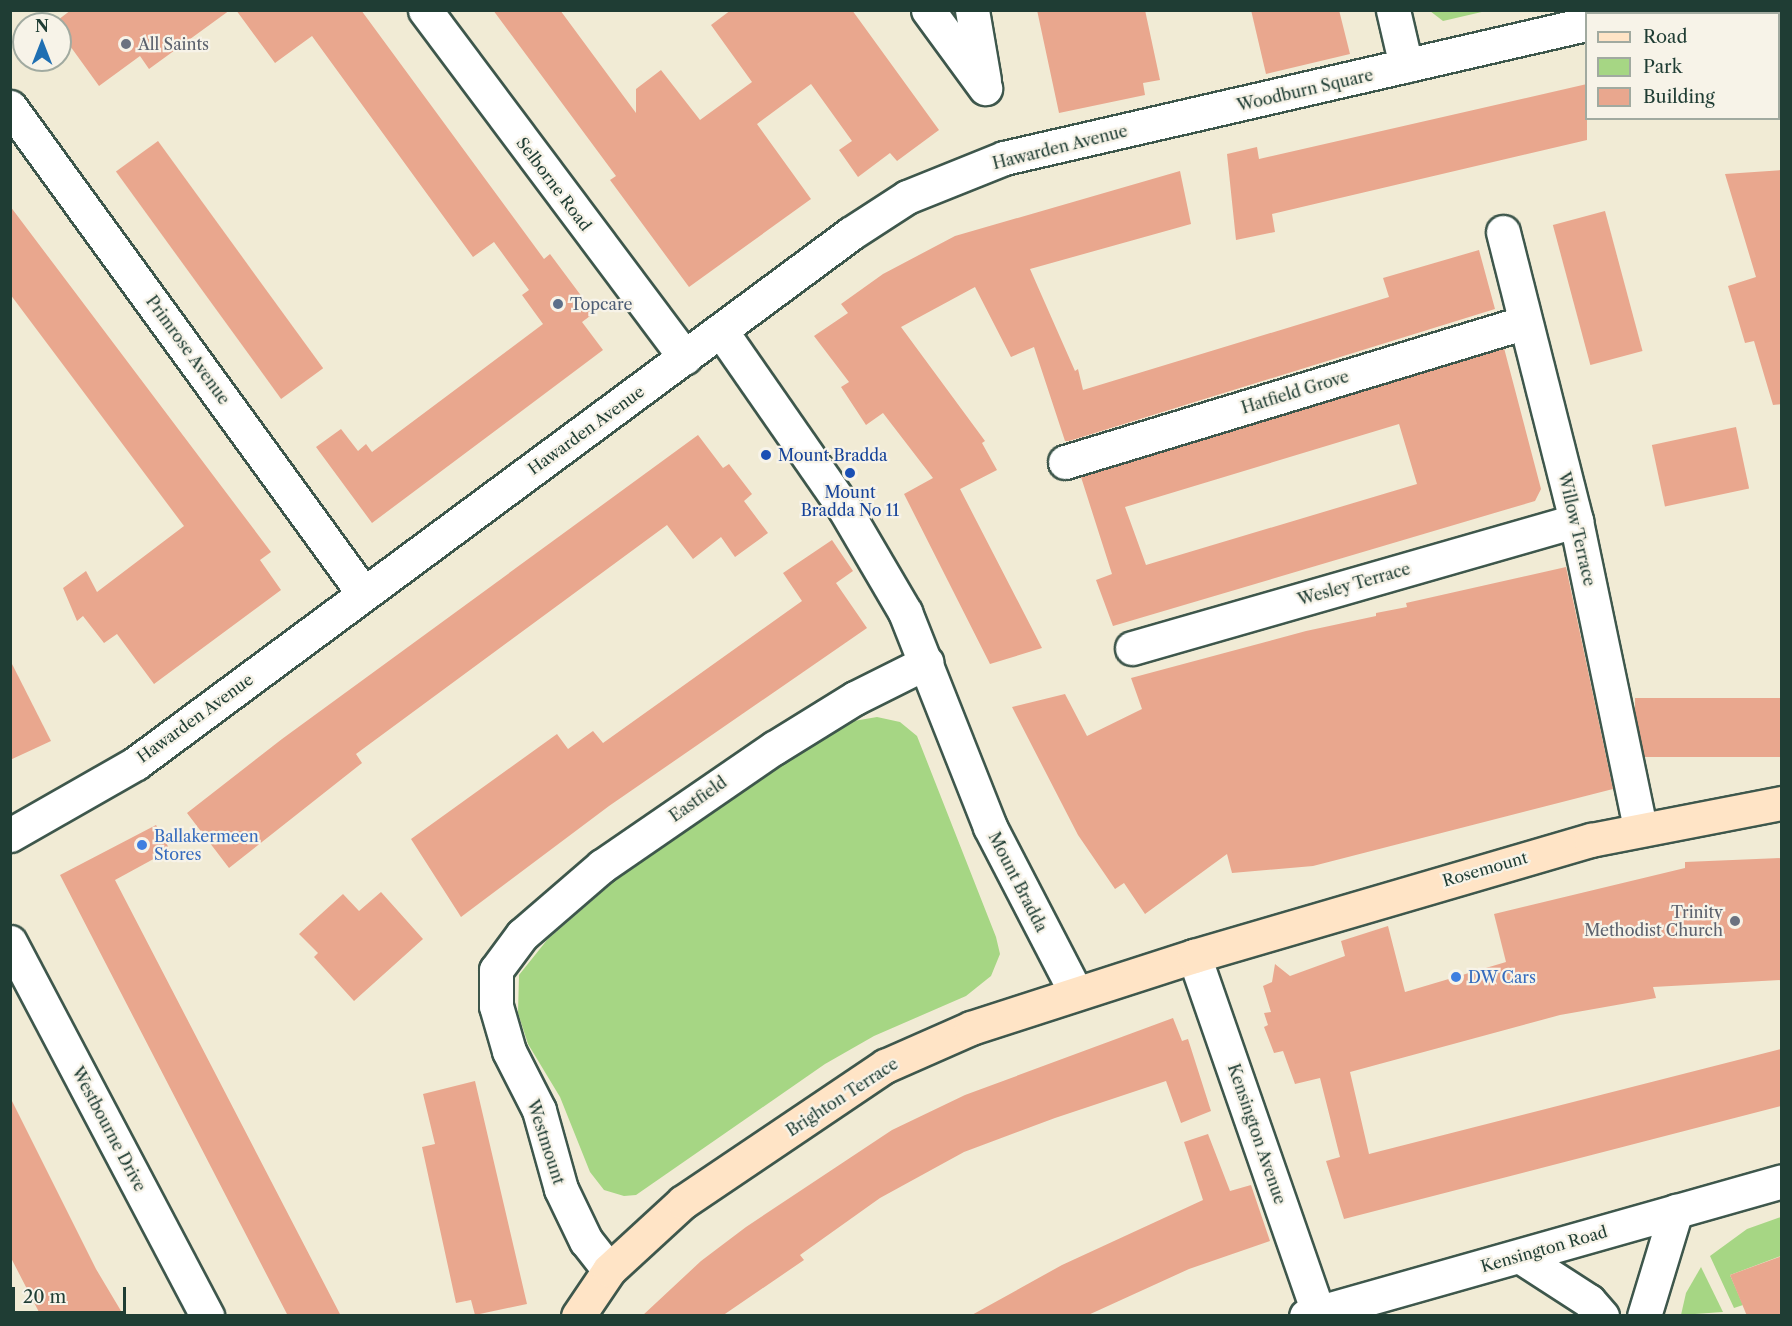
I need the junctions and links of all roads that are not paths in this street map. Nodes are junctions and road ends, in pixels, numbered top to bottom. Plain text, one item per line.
1 (425, 10) edge
2 (928, 10) edge
3 (972, 10) edge
4 (1393, 10) edge
5 (1585, 24) edge
6 (1406, 66) junction
7 (10, 107) edge
8 (1203, 113) joint
9 (1503, 232) dead end
10 (1525, 322) junction
11 (721, 331) junction
12 (685, 357) junction
13 (1065, 462) dead end
14 (1576, 521) junction
15 (364, 594) junction
16 (1132, 648) dead end
17 (927, 662) junction
18 (1782, 803) edge
19 (1640, 828) junction
20 (10, 835) edge
21 (10, 942) edge
22 (1194, 956) junction
23 (496, 970) joint
24 (1076, 993) junction
25 (1782, 1181) edge
26 (1676, 1211) junction
27 (1521, 1257) junction
28 (609, 1270) junction
29 (1312, 1314) edge
30 (207, 1316) edge
31 (578, 1316) edge
32 (1602, 1316) edge
33 (1644, 1316) edge

1 - 12 street, Selborne Road
2 - 3 street
4 - 6 street
5 - 6 street, Woodburn Square
6 - 8 street, Woodburn Square
7 - 15 street, Primrose Avenue
8 - 11 street, Hawarden Avenue
9 - 10 street, Willow Terrace
10 - 13 street, Hatfield Grove
10 - 14 street, Willow Terrace
11 - 12 street, Hawarden Avenue
11 - 17 street, Mount Bradda
12 - 15 street, Hawarden Avenue
14 - 16 street, Wesley Terrace
14 - 19 street, Willow Terrace
15 - 20 street, Hawarden Avenue
17 - 23 street, Eastfield
17 - 24 street, Mount Bradda
18 - 19 main road, Rosemount
19 - 22 main road, Rosemount
21 - 30 street, Westbourne Drive
22 - 24 main road, Brighton Terrace
22 - 29 street, Kensington Avenue
23 - 28 street, Westmount
24 - 28 main road, Brighton Terrace
25 - 26 street, Kensington Road
26 - 27 street, Kensington Road
26 - 33 street
27 - 29 street, Kensington Road
27 - 32 street
28 - 31 main road, Brighton Terrace

